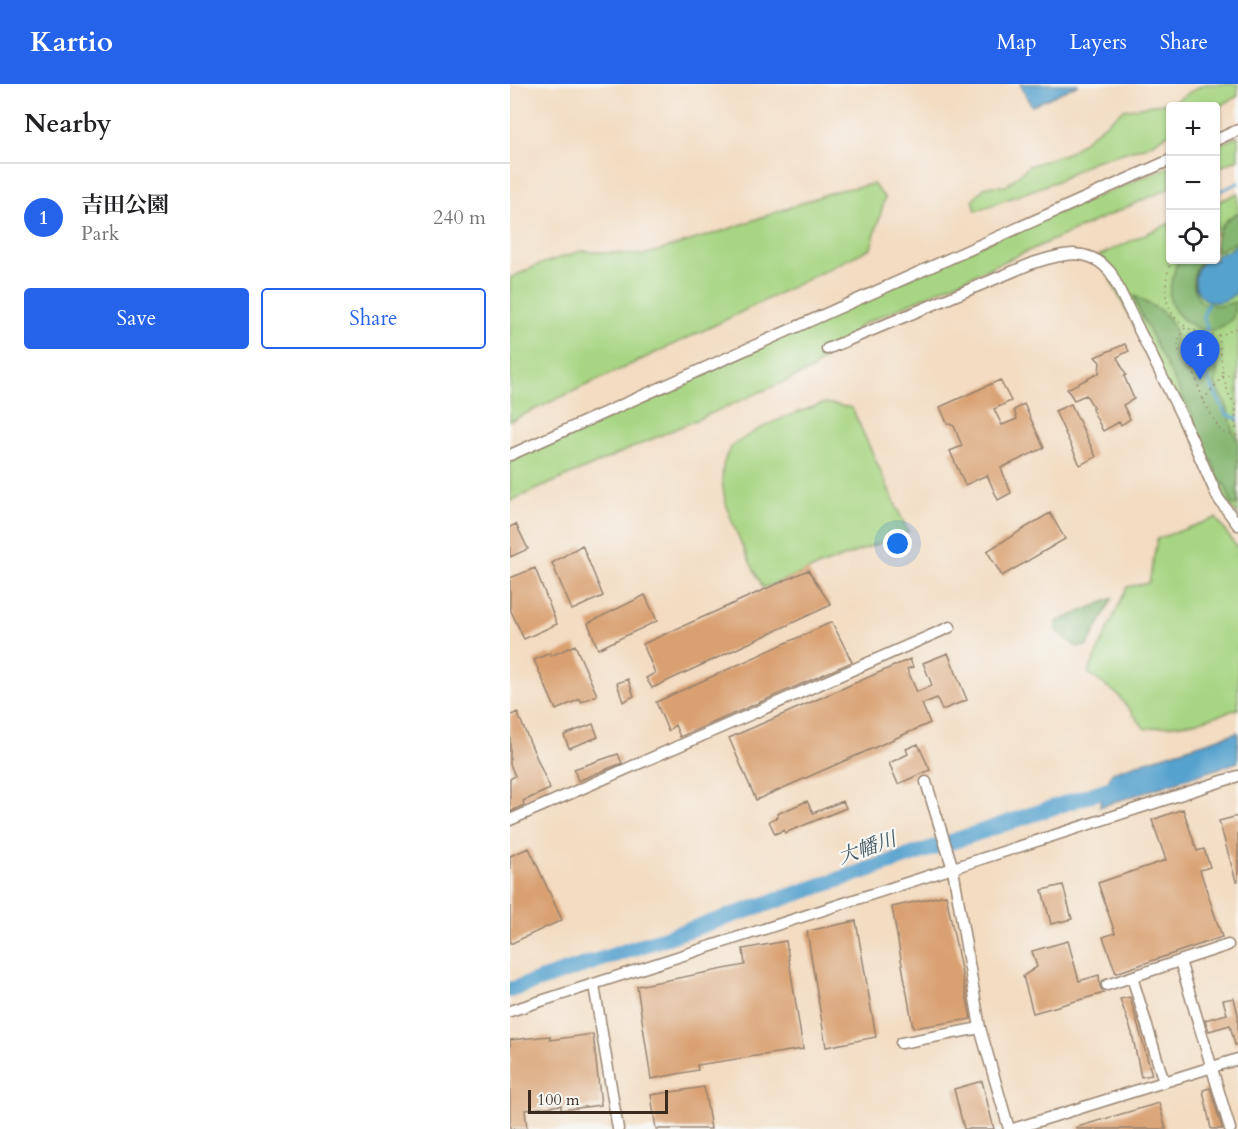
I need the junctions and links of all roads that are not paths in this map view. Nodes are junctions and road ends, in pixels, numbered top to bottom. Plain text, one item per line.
1 (1238, 130) edge
2 (1220, 138) edge
3 (1166, 162) edge
4 (827, 349) dead end
5 (510, 455) edge
6 (1238, 525) edge
7 (950, 627) dead end
8 (1238, 776) edge
9 (926, 782) dead end
10 (510, 820) edge
11 (953, 869) junction
12 (1228, 945) dead end
13 (1180, 961) junction
14 (1132, 977) junction
15 (594, 984) junction
16 (1107, 985) dead end
17 (510, 1011) edge
18 (980, 1028) junction
19 (901, 1044) dead end
20 (1238, 1059) edge
21 (1212, 1066) junction
22 (1164, 1082) junction
23 (1238, 1110) edge
24 (1226, 1114) junction
25 (618, 1129) edge
26 (1011, 1129) edge
27 (1230, 1129) edge

1 - 2 street
3 - 5 street
4 - 6 street
7 - 10 street
8 - 11 street
9 - 11 street
11 - 15 street
11 - 18 street
12 - 13 street
13 - 14 street
13 - 21 street
14 - 16 street
14 - 22 street
15 - 17 street
15 - 25 street
18 - 19 street
18 - 26 street
20 - 21 street
21 - 22 street
21 - 24 street
22 - 26 street
23 - 24 street
24 - 27 street

